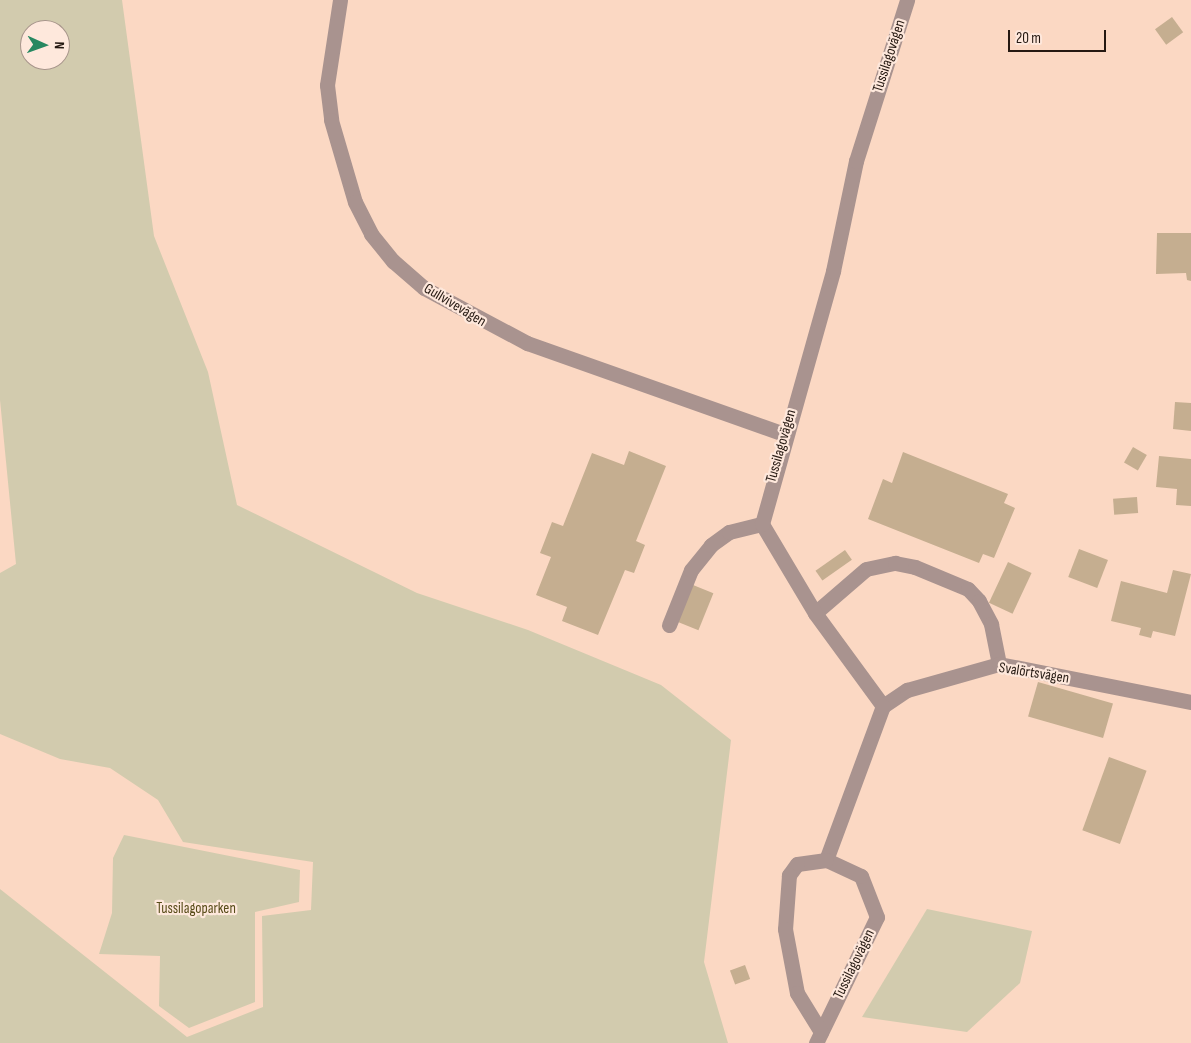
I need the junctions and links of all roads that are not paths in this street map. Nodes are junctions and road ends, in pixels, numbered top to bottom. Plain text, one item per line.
1 (340, 0) edge
2 (907, 0) edge
3 (784, 434) junction
4 (762, 524) junction
5 (815, 613) junction
6 (669, 624) dead end
7 (999, 664) junction
8 (1191, 702) edge
9 (883, 706) junction
10 (826, 860) junction
11 (819, 1037) edge

1 - 3 street, Gullvivevägen
2 - 3 street, Tussilagovägen
3 - 4 street, Tussilagovägen
4 - 5 street
4 - 6 street
5 - 7 street
5 - 9 street
7 - 8 street, Svalörtsvägen
7 - 9 street, Svalörtsvägen
9 - 10 street
10 - 11 street, Tussilagovägen
10 - 11 street, Tussilagovägen

